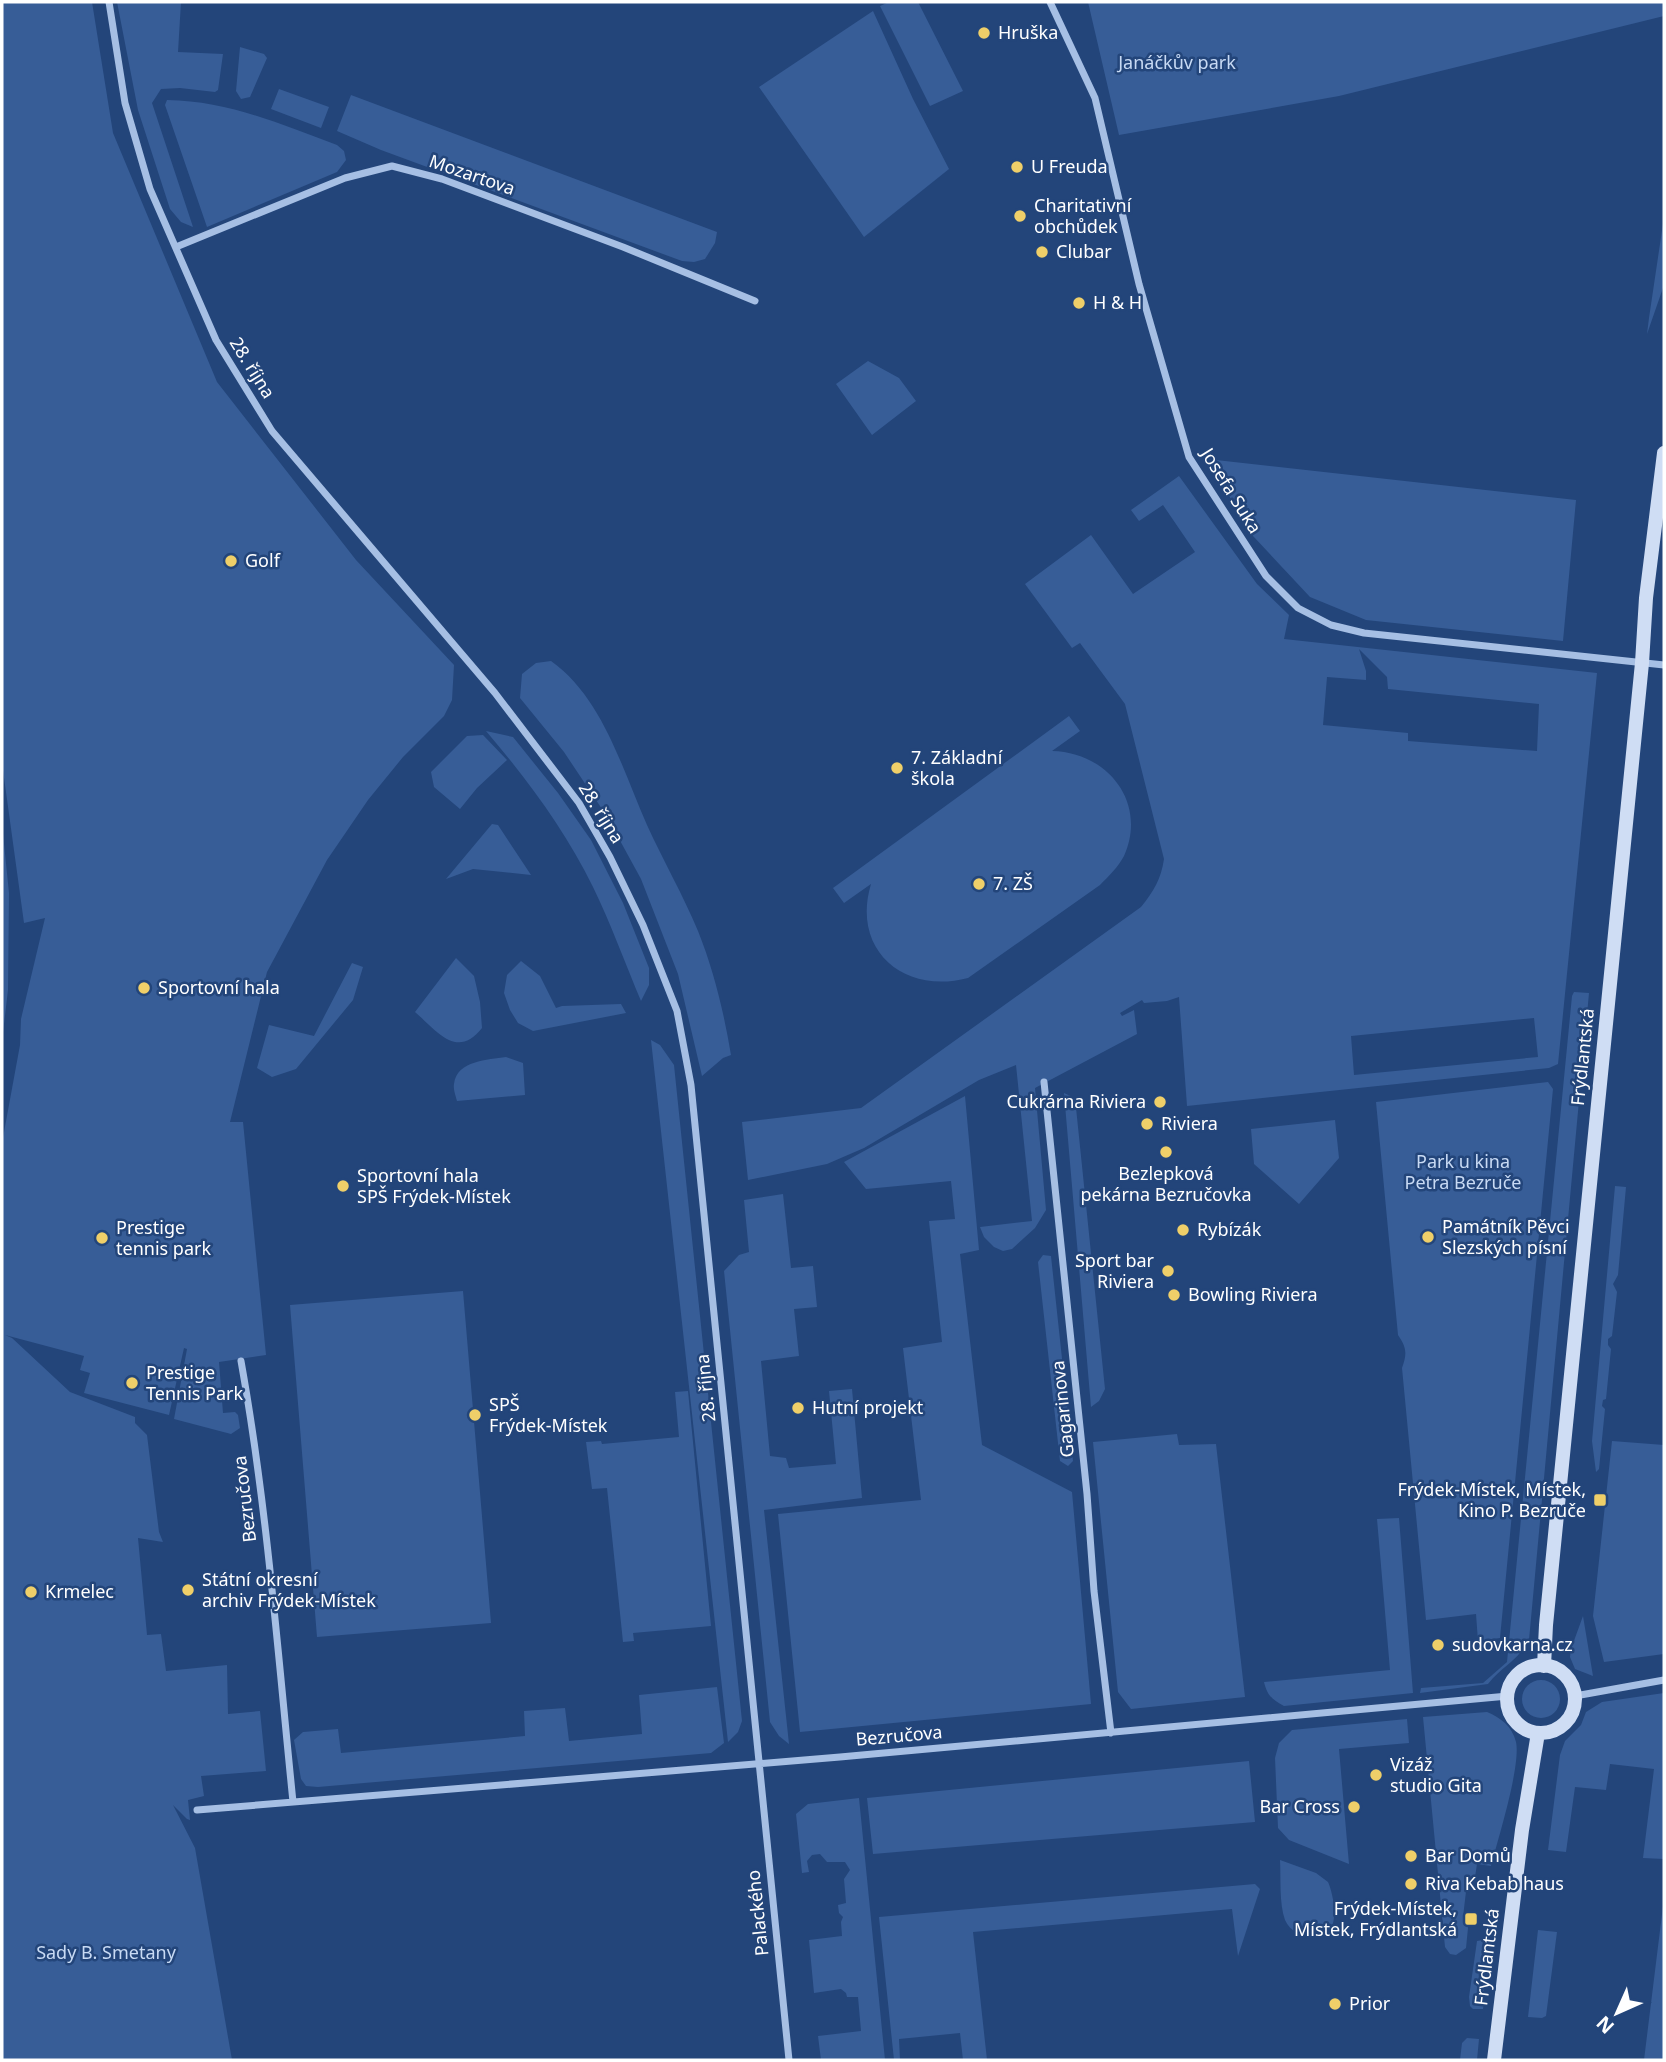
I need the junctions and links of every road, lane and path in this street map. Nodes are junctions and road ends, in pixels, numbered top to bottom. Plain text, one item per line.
1 (109, 2) edge
2 (1050, 2) edge
3 (176, 247) junction
4 (755, 301) dead end
5 (1664, 453) edge
6 (1642, 663) junction
7 (1664, 665) edge
8 (1044, 1082) dead end
9 (241, 1361) dead end
10 (1544, 1665) junction
11 (1664, 1680) edge
12 (1508, 1696) junction
13 (1575, 1696) junction
14 (1111, 1733) junction
15 (1538, 1733) junction
16 (758, 1763) junction
17 (293, 1802) junction
18 (197, 1810) dead end
19 (789, 2060) edge
20 (1494, 2060) edge

1 - 3 street, 28. října
2 - 6 street, Josefa Suka
3 - 4 street, Mozartova
3 - 16 street, 28. října
5 - 6 street, Frýdlantská
6 - 7 street, Josefa Suka
6 - 10 street, Frýdlantská
8 - 14 street, Gagarinova
9 - 17 street, Bezručova
10 - 12 street
10 - 13 street
11 - 13 street
12 - 14 street, Bezručova
12 - 15 street
13 - 15 street
14 - 16 street, Bezručova
15 - 20 street, Frýdlantská
16 - 17 street, Bezručova
16 - 19 street, Palackého
17 - 18 street, Bezručova

